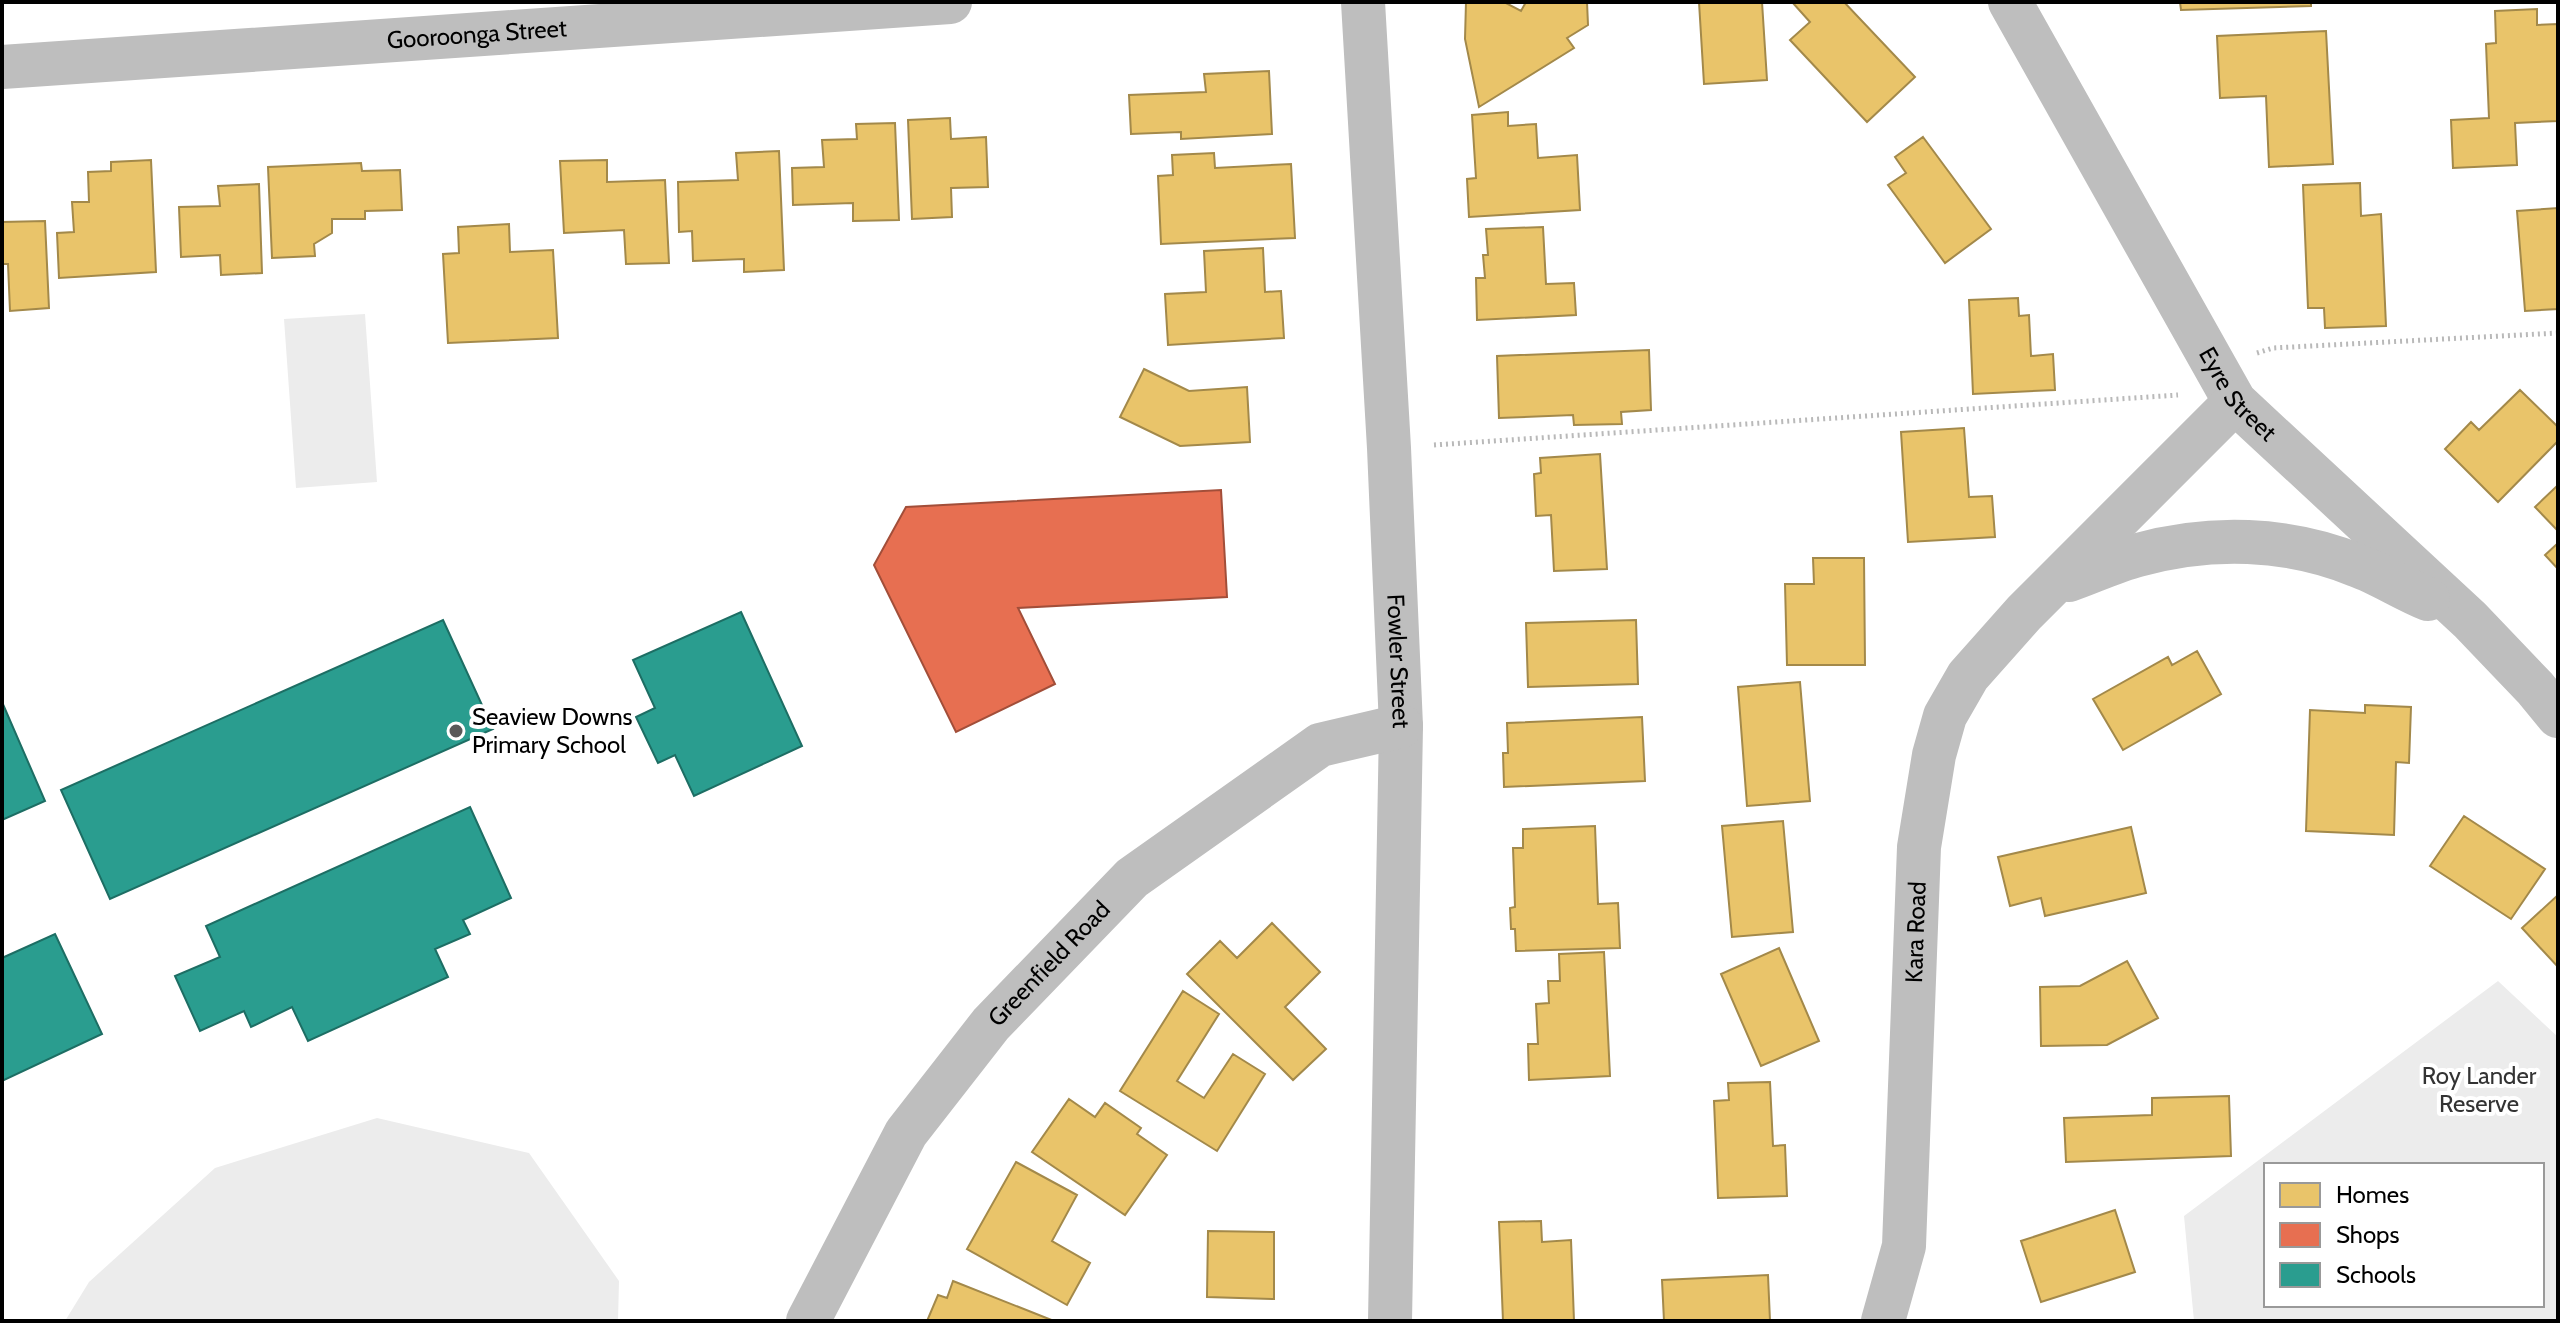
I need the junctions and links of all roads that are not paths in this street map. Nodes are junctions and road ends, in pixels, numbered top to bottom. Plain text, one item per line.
1 (950, 2) edge
2 (1363, 2) edge
3 (2010, 2) edge
4 (422, 21) edge
5 (2, 67) edge
6 (2226, 386) junction
7 (2055, 584) junction
8 (2470, 620) junction
9 (2558, 716) edge
10 (1401, 726) junction
11 (808, 1321) edge
12 (1390, 1321) edge
13 (1883, 1321) edge

1 - 4 street, Gooroonga Street
2 - 10 street, Fowler Street
3 - 6 street, Eyre Street
4 - 5 street, Gooroonga Street
6 - 7 street, Kara Road
6 - 8 street, Eyre Street
7 - 8 street, Kara Road
7 - 13 street, Kara Road
8 - 9 street, Eyre Street
10 - 11 street, Greenfield Road
10 - 12 street, Fowler Street

